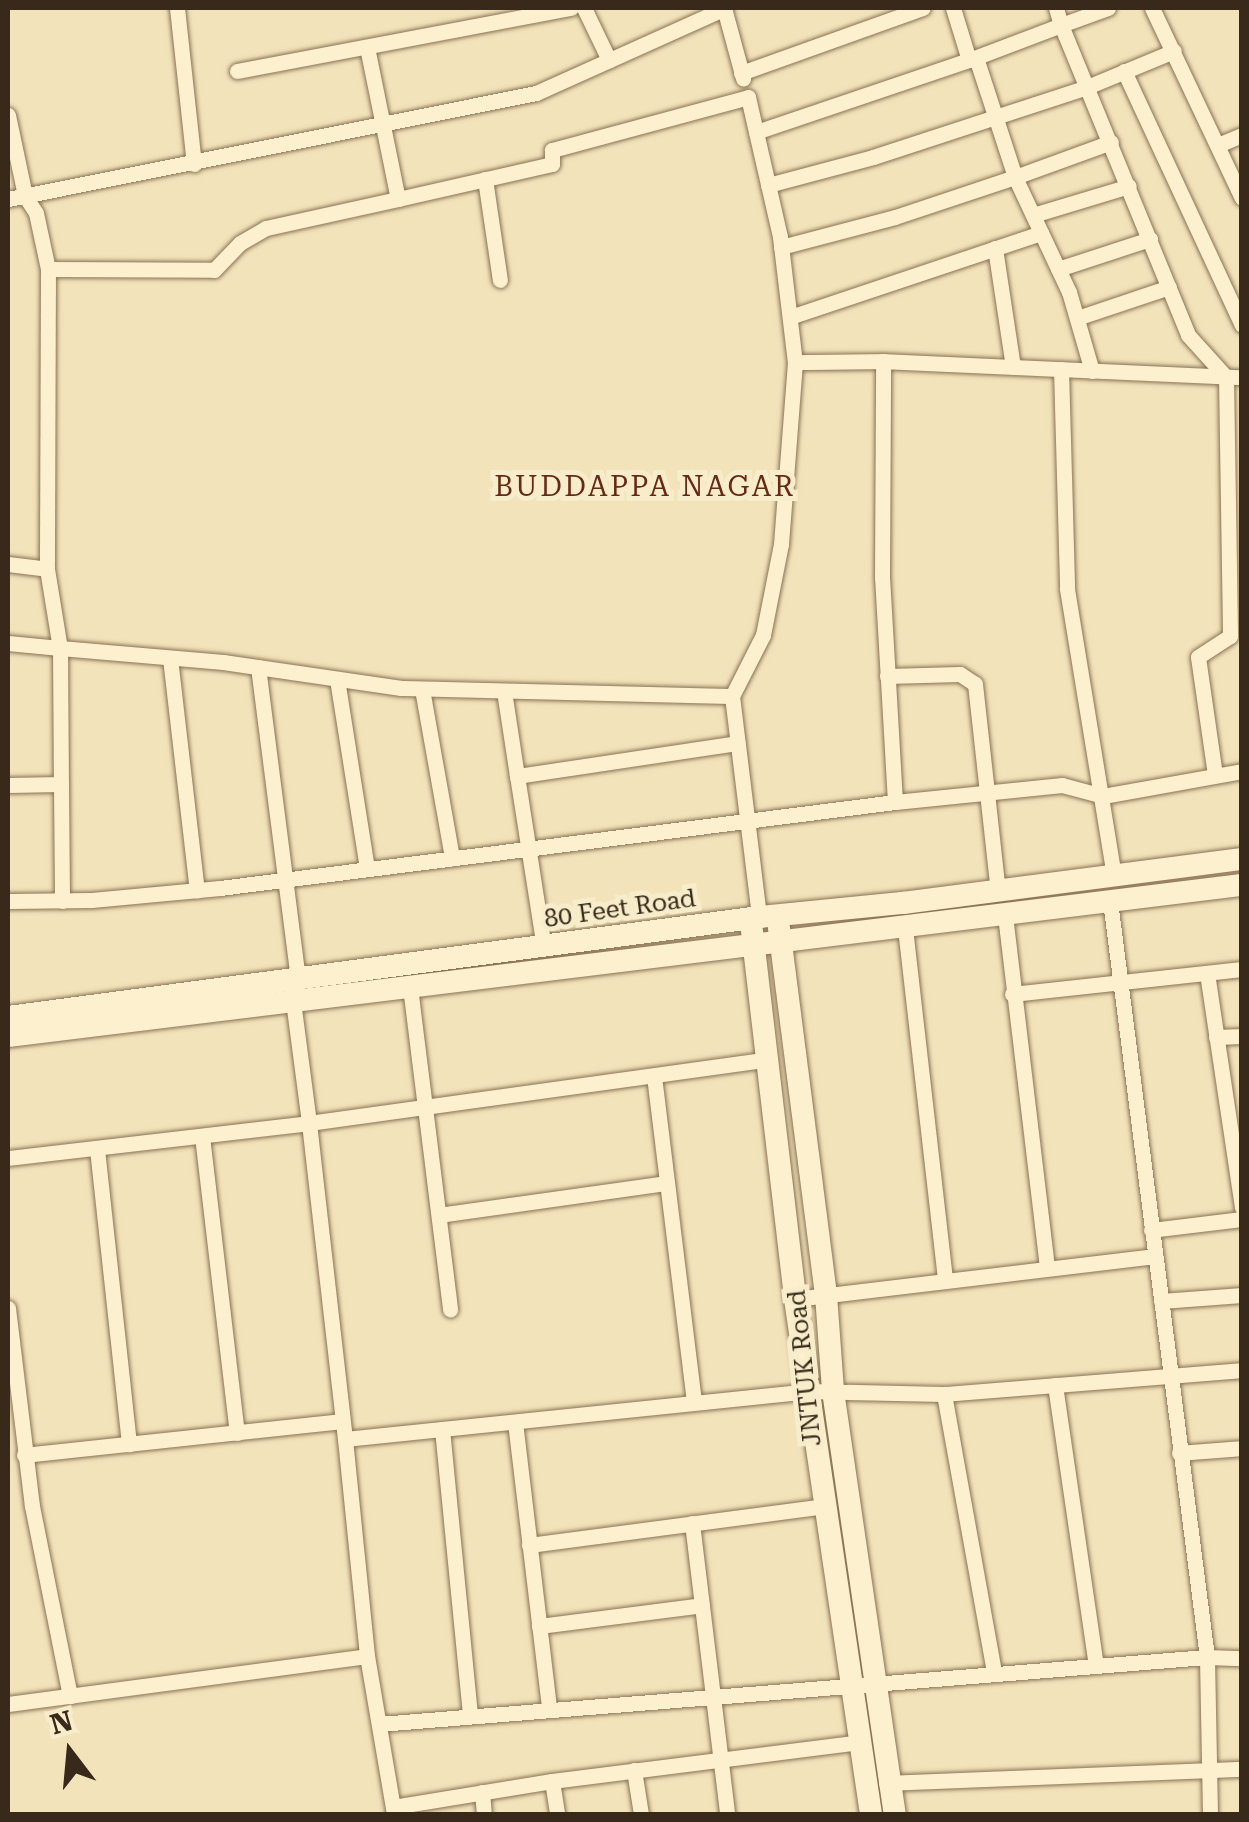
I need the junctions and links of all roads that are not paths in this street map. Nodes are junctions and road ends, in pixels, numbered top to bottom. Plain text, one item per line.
1 (177, 8) edge
2 (571, 8) edge
3 (584, 8) edge
4 (724, 8) edge
5 (923, 8) edge
6 (953, 8) edge
7 (1056, 8) edge
8 (1108, 8) edge
9 (1152, 8) edge
10 (1061, 25) junction
11 (367, 46) junction
12 (1174, 50) junction
13 (973, 59) junction
14 (609, 60) junction
15 (238, 71) dead end
16 (1124, 71) junction
17 (741, 72) junction
18 (1087, 87) junction
19 (748, 97) junction
20 (8, 115) edge
21 (995, 117) junction
22 (383, 126) junction
23 (756, 132) junction
24 (1242, 135) edge
25 (1111, 142) junction
26 (1218, 145) junction
27 (194, 164) junction
28 (1014, 177) junction
29 (485, 179) junction
30 (768, 184) junction
31 (1129, 186) junction
32 (24, 196) junction
33 (1242, 198) edge
34 (8, 199) edge
35 (398, 199) junction
36 (1033, 215) junction
37 (1041, 233) junction
38 (1150, 239) junction
39 (781, 248) junction
40 (994, 248) junction
41 (48, 269) junction
42 (1058, 269) junction
43 (500, 280) dead end
44 (1169, 287) junction
45 (790, 316) junction
46 (1077, 318) junction
47 (1242, 325) edge
48 (883, 361) junction
49 (795, 362) junction
50 (1013, 367) junction
51 (1061, 369) junction
52 (1092, 370) junction
53 (1234, 377) edge
54 (8, 564) edge
55 (48, 568) junction
56 (8, 643) edge
57 (60, 648) junction
58 (170, 658) junction
59 (258, 668) junction
60 (887, 676) junction
61 (337, 679) junction
62 (422, 689) junction
63 (504, 692) junction
64 (732, 696) junction
65 (738, 743) junction
66 (1242, 771) edge
67 (517, 776) junction
68 (1216, 776) junction
69 (60, 784) junction
70 (8, 785) edge
71 (986, 793) junction
72 (1102, 796) junction
73 (895, 802) junction
74 (748, 821) junction
75 (526, 850) junction
76 (452, 858) junction
77 (1242, 859) edge
78 (367, 868) junction
79 (1114, 875) junction
80 (285, 879) junction
81 (1242, 885) edge
82 (197, 890) junction
83 (998, 891) junction
84 (62, 900) junction
85 (8, 901) edge
86 (1110, 902) junction
87 (1005, 914) junction
88 (763, 917) junction
89 (906, 928) junction
90 (779, 942) junction
91 (753, 944) junction
92 (544, 948) junction
93 (1242, 969) edge
94 (1207, 972) junction
95 (1118, 980) junction
96 (410, 986) junction
97 (296, 989) junction
98 (1012, 994) junction
99 (8, 1018) edge
100 (8, 1036) edge
101 (1242, 1036) edge
102 (1216, 1037) junction
103 (765, 1060) junction
104 (654, 1076) junction
105 (427, 1108) junction
106 (309, 1123) junction
107 (202, 1136) junction
108 (97, 1149) junction
109 (8, 1158) edge
110 (667, 1183) junction
111 (1242, 1207) edge
112 (440, 1215) junction
113 (1242, 1219) edge
114 (1151, 1230) junction
115 (1154, 1256) junction
116 (1047, 1268) junction
117 (945, 1280) junction
118 (826, 1295) junction
119 (1242, 1295) edge
120 (794, 1298) junction
121 (1160, 1300) junction
122 (8, 1308) edge
123 (450, 1310) dead end
124 (1242, 1370) edge
125 (1170, 1375) junction
126 (1055, 1385) junction
127 (808, 1391) junction
128 (833, 1391) junction
129 (944, 1394) junction
130 (694, 1402) junction
131 (342, 1421) junction
132 (515, 1422) junction
133 (442, 1429) junction
134 (236, 1433) junction
135 (344, 1439) junction
136 (129, 1444) junction
137 (1242, 1448) edge
138 (1178, 1453) junction
139 (24, 1454) junction
140 (825, 1506) junction
141 (692, 1523) junction
142 (530, 1545) junction
143 (702, 1605) junction
144 (539, 1626) junction
145 (367, 1656) junction
146 (1207, 1657) junction
147 (1242, 1658) edge
148 (1096, 1665) junction
149 (994, 1673) junction
150 (863, 1682) junction
151 (712, 1695) junction
152 (70, 1696) junction
153 (8, 1704) edge
154 (549, 1709) junction
155 (470, 1716) junction
156 (379, 1724) junction
157 (860, 1742) junction
158 (721, 1759) junction
159 (1242, 1769) edge
160 (634, 1770) junction
161 (1208, 1771) junction
162 (552, 1781) junction
163 (878, 1784) junction
164 (482, 1792) junction
165 (393, 1811) edge
166 (484, 1814) edge
167 (557, 1814) edge
168 (641, 1814) edge
169 (728, 1814) edge
170 (871, 1814) edge
171 (896, 1814) edge
172 (1210, 1814) edge

1 - 27 street
2 - 11 street
3 - 14 street
4 - 14 street
4 - 17 street
5 - 17 street
6 - 13 street
7 - 10 street
8 - 10 street
9 - 12 street
10 - 13 street
10 - 18 street
11 - 15 street
11 - 22 street
12 - 16 street
12 - 26 street
13 - 21 street
13 - 23 street
14 - 22 street
16 - 18 street
16 - 47 street
17 - 19 street
18 - 21 street
18 - 25 street
19 - 23 street
19 - 29 street
20 - 32 street
21 - 28 street
21 - 30 street
22 - 27 street
22 - 35 street
23 - 30 street
24 - 26 street
25 - 28 street
25 - 31 street
26 - 33 street
27 - 32 street
28 - 36 street
28 - 39 street
29 - 35 street
29 - 43 street
30 - 39 street
31 - 36 street
31 - 38 street
32 - 34 street
32 - 41 street
35 - 41 street
36 - 37 street
37 - 40 street
37 - 42 street
38 - 42 street
38 - 44 street
39 - 45 street
40 - 45 street
40 - 50 street
41 - 55 street
42 - 46 street
44 - 46 street
44 - 53 street
45 - 49 street
46 - 52 street
48 - 49 street
48 - 50 street
48 - 60 street
49 - 64 street
50 - 51 street
51 - 52 street
51 - 72 street
52 - 53 street
53 - 68 street
54 - 55 street
55 - 57 street
56 - 57 street
57 - 58 street
57 - 69 street
58 - 59 street
58 - 82 street
59 - 61 street
59 - 80 street
60 - 71 street
60 - 73 street
61 - 62 street
61 - 78 street
62 - 63 street
62 - 76 street
63 - 64 street
63 - 67 street
64 - 65 street
65 - 67 street
65 - 74 street
66 - 68 street
67 - 75 street
68 - 72 street
69 - 70 street
69 - 84 street
71 - 72 street
71 - 73 street
71 - 83 street
72 - 79 street
73 - 74 street
74 - 75 street
74 - 88 street
75 - 76 street
75 - 92 street
76 - 78 street
77 - 79 main road, 80 Feet Road
78 - 80 street
79 - 83 main road, 80 Feet Road
80 - 82 street
80 - 97 street
81 - 86 main road, 80 Feet Road
82 - 84 street
83 - 88 main road, 80 Feet Road
84 - 85 street
86 - 87 main road, 80 Feet Road
86 - 95 street
87 - 89 main road, 80 Feet Road
87 - 98 street
88 - 90 main road, JNTUK Road
88 - 91 main road, JNTUK Road
88 - 92 main road, 80 Feet Road
89 - 90 main road, 80 Feet Road
89 - 117 street
90 - 91 main road, 80 Feet Road
90 - 118 main road, JNTUK Road
91 - 96 main road, 80 Feet Road
91 - 103 main road, JNTUK Road
92 - 97 main road, 80 Feet Road
93 - 94 street
94 - 95 street
94 - 102 street
95 - 98 street
95 - 114 street
96 - 97 main road, 80 Feet Road
96 - 105 street
97 - 99 main road, 80 Feet Road
97 - 100 main road, 80 Feet Road
97 - 106 street
98 - 116 street
101 - 102 street
102 - 111 street
103 - 104 street
103 - 120 main road, JNTUK Road
104 - 105 street
104 - 110 street
105 - 106 street
105 - 112 street
106 - 107 street
106 - 131 street
107 - 108 street
107 - 134 street
108 - 109 street
108 - 136 street
110 - 112 street
110 - 130 street
112 - 123 street
113 - 114 street
114 - 115 street
115 - 116 street
115 - 121 street
116 - 117 street
117 - 118 street
118 - 120 street
118 - 128 main road, JNTUK Road
119 - 121 street
120 - 127 main road, JNTUK Road
121 - 125 street
122 - 139 street
124 - 125 street
125 - 126 street
125 - 138 street
126 - 129 street
126 - 148 street
127 - 128 street
127 - 130 street
127 - 140 main road, JNTUK Road
128 - 129 street
128 - 150 main road, JNTUK Road
129 - 149 street
130 - 132 street
131 - 134 street
131 - 135 street
132 - 133 street
132 - 142 street
133 - 135 street
133 - 155 street
134 - 136 street
135 - 145 street
136 - 139 street
137 - 138 street
138 - 146 street
139 - 152 street
140 - 141 street
140 - 150 main road, JNTUK Road
141 - 142 street
141 - 143 street
142 - 144 street
143 - 144 street
143 - 151 street
144 - 154 street
145 - 152 street
145 - 156 street
146 - 147 street
146 - 148 street
146 - 161 street
148 - 149 street
149 - 150 street
150 - 151 street
150 - 157 main road, JNTUK Road
150 - 163 main road, JNTUK Road
151 - 154 street
151 - 158 street
152 - 153 street
154 - 155 street
155 - 156 street
156 - 165 street
157 - 158 street
157 - 163 main road, JNTUK Road
158 - 160 street
158 - 169 street
159 - 161 street
160 - 162 street
160 - 168 street
161 - 163 street
161 - 172 street
162 - 164 street
162 - 167 street
163 - 170 main road, JNTUK Road
163 - 171 main road, JNTUK Road
164 - 165 street
164 - 166 street

